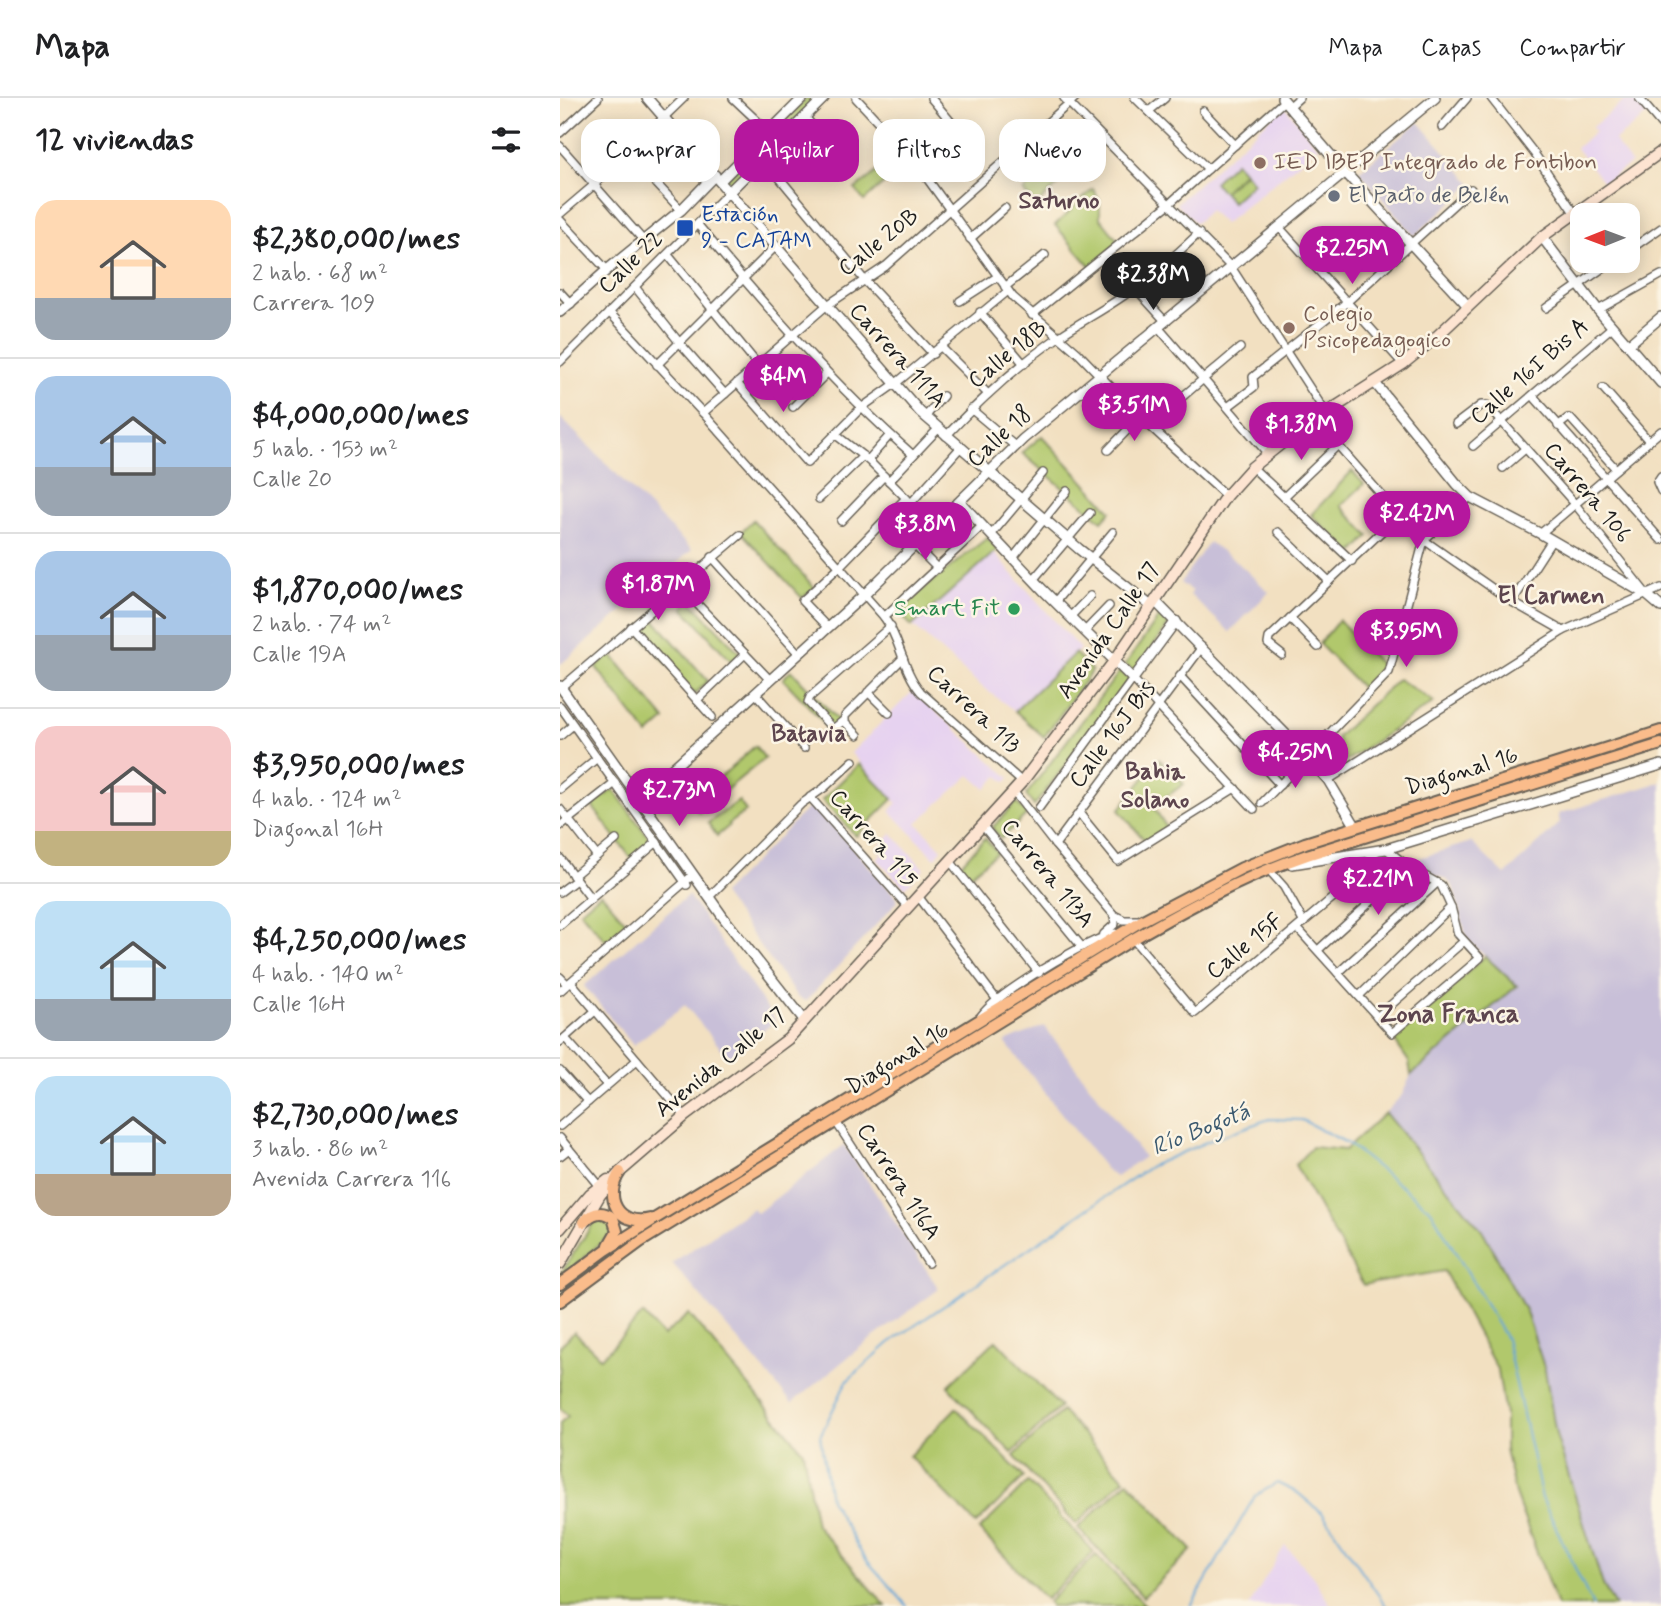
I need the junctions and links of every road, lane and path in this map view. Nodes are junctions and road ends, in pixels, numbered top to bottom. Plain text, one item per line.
1 (598, 98) edge
2 (647, 98) edge
3 (684, 98) edge
4 (733, 98) edge
5 (803, 98) edge
6 (824, 98) edge
7 (856, 98) edge
8 (931, 98) edge
9 (1135, 98) edge
10 (1165, 98) edge
11 (1299, 98) edge
12 (1435, 98) edge
13 (1467, 98) edge
14 (1491, 98) edge
15 (1639, 98) edge
16 (1069, 100) edge
17 (1285, 102) edge
18 (1149, 111) junction
19 (1203, 111) dead end
20 (664, 117) joint
21 (805, 117) edge
22 (755, 119) edge
23 (782, 119) edge
24 (949, 119) edge
25 (1051, 119) edge
26 (1661, 124) edge
27 (1441, 127) dead end
28 (560, 133) edge
29 (1236, 145) junction
30 (560, 146) edge
31 (1661, 152) edge
32 (734, 163) edge
33 (999, 167) edge
34 (1208, 169) junction
35 (1345, 172) junction
36 (720, 175) edge
37 (597, 182) edge
38 (655, 182) edge
39 (712, 182) edge
40 (720, 182) edge
41 (739, 182) edge
42 (783, 182) edge
43 (594, 185) junction
44 (1471, 189) dead end
45 (729, 192) junction
46 (1590, 203) edge
47 (1169, 204) junction
48 (1570, 207) edge
49 (1005, 208) dead end
50 (681, 210) junction
51 (950, 210) junction
52 (560, 214) edge
53 (1570, 217) edge
54 (560, 220) edge
55 (698, 225) junction
56 (1279, 227) junction
57 (1661, 228) edge
58 (1199, 233) junction
59 (1542, 237) junction
60 (970, 239) junction
61 (643, 240) junction
62 (1410, 243) junction
63 (1640, 243) edge
64 (775, 247) junction
65 (668, 255) junction
66 (1045, 255) dead end
67 (1107, 257) junction
68 (1231, 267) junction
69 (607, 270) junction
70 (1596, 273) edge
71 (1661, 275) edge
72 (997, 277) junction
73 (743, 280) junction
74 (866, 282) junction
75 (1578, 285) junction
76 (635, 287) junction
77 (1136, 288) junction
78 (1006, 289) junction
79 (560, 292) edge
80 (960, 301) dead end
81 (1348, 302) junction
82 (571, 304) junction
83 (826, 306) junction
84 (1468, 306) junction
85 (1546, 308) dead end
86 (712, 310) junction
87 (1598, 310) junction
88 (609, 312) junction
89 (980, 312) junction
90 (560, 313) edge
91 (1032, 315) junction
92 (1661, 317) edge
93 (1162, 324) junction
94 (1612, 327) junction
95 (792, 336) junction
96 (1060, 336) junction
97 (679, 342) junction
98 (1628, 345) junction
99 (941, 347) junction
100 (1240, 348) dead end
101 (1287, 352) junction
102 (933, 354) junction
103 (560, 362) edge
104 (1024, 364) junction
105 (1403, 364) junction
106 (657, 365) junction
107 (758, 365) junction
108 (827, 373) junction
109 (1100, 375) junction
110 (1204, 378) junction
111 (737, 383) junction
112 (1375, 383) junction
113 (1661, 383) edge
114 (895, 384) junction
115 (1603, 388) dead end
116 (725, 394) junction
117 (988, 394) junction
118 (943, 396) dead end
119 (1533, 396) junction
120 (1229, 406) junction
121 (793, 407) dead end
122 (862, 408) junction
123 (971, 409) junction
124 (1326, 412) junction
125 (703, 413) junction
126 (925, 417) junction
127 (1140, 417) junction
128 (1315, 419) junction
129 (1503, 422) junction
130 (1456, 424) dead end
131 (1149, 425) junction
132 (1559, 426) junction
133 (938, 429) junction
134 (1661, 431) edge
135 (836, 435) junction
136 (890, 435) junction
137 (946, 436) junction
138 (1649, 441) junction
139 (1015, 446) junction
140 (1336, 446) junction
141 (1473, 446) dead end
142 (960, 448) junction
143 (1525, 449) junction
144 (1108, 450) dead end
145 (1268, 453) junction
146 (914, 455) junction
147 (865, 458) junction
148 (1252, 467) junction
149 (1503, 468) dead end
150 (1616, 469) junction
151 (988, 473) junction
152 (1044, 473) dead end
153 (887, 478) junction
154 (1606, 478) junction
155 (1659, 479) edge
156 (1067, 491) dead end
157 (1661, 491) edge
158 (1226, 496) junction
159 (1284, 497) junction
160 (1469, 497) junction
161 (819, 499) dead end
162 (909, 500) junction
163 (1020, 500) junction
164 (960, 502) junction
165 (1575, 504) junction
166 (1090, 513) dead end
167 (1399, 515) junction
168 (1044, 520) junction
169 (841, 522) dead end
170 (982, 526) junction
171 (935, 527) junction
172 (1114, 532) dead end
173 (1278, 532) dead end
174 (1540, 534) junction
175 (740, 535) dead end
176 (991, 535) junction
177 (1067, 540) junction
178 (1424, 540) junction
179 (1552, 540) junction
180 (1661, 540) edge
181 (915, 547) junction
182 (712, 557) junction
183 (1013, 558) junction
184 (1091, 559) junction
185 (1352, 561) junction
186 (839, 567) junction
187 (938, 569) junction
188 (1033, 580) junction
189 (1329, 581) junction
190 (679, 585) junction
191 (1661, 588) edge
192 (865, 594) junction
193 (1647, 595) junction
194 (1090, 596) dead end
195 (1055, 602) junction
196 (1512, 602) junction
197 (1153, 604) junction
198 (1110, 607) dead end
199 (1661, 607) edge
200 (884, 617) junction
201 (1070, 617) junction
202 (1290, 618) junction
203 (1176, 621) junction
204 (891, 626) junction
205 (631, 627) junction
206 (828, 628) junction
207 (1085, 631) junction
208 (1563, 631) junction
209 (1202, 647) junction
210 (1318, 647) dead end
211 (745, 654) junction
212 (799, 654) junction
213 (1282, 655) dead end
214 (903, 658) junction
215 (1115, 660) junction
216 (1180, 676) junction
217 (1133, 679) junction
218 (770, 680) junction
219 (561, 687) edge
220 (868, 692) junction
221 (755, 693) junction
222 (697, 699) junction
223 (560, 706) edge
224 (1158, 706) junction
225 (889, 713) dead end
226 (712, 717) dead end
227 (844, 720) junction
228 (573, 725) junction
229 (1661, 732) edge
230 (858, 735) dead end
231 (560, 736) edge
232 (1661, 744) edge
233 (804, 748) dead end
234 (1308, 757) junction
235 (597, 758) junction
236 (853, 761) dead end
237 (1661, 765) edge
238 (1328, 780) junction
239 (1022, 782) junction
240 (615, 783) junction
241 (1280, 785) junction
242 (1235, 788) junction
243 (560, 789) edge
244 (1013, 791) junction
245 (641, 797) junction
246 (810, 797) junction
247 (1262, 803) dead end
248 (1039, 808) dead end
249 (560, 809) edge
250 (1255, 809) dead end
251 (1079, 813) junction
252 (568, 820) junction
253 (982, 825) junction
254 (560, 826) edge
255 (1356, 827) junction
256 (616, 840) dead end
257 (657, 842) junction
258 (1055, 845) junction
259 (1382, 850) junction
260 (597, 856) junction
261 (560, 858) edge
262 (950, 861) junction
263 (1409, 867) junction
264 (1268, 869) junction
265 (695, 877) junction
266 (574, 878) junction
267 (686, 883) junction
268 (1437, 883) junction
269 (560, 892) edge
270 (918, 896) junction
271 (709, 897) junction
272 (590, 899) junction
273 (908, 907) junction
274 (1451, 907) junction
275 (1114, 915) junction
276 (1143, 920) junction
277 (560, 925) edge
278 (1301, 926) junction
279 (1130, 935) junction
280 (1096, 939) junction
281 (1463, 942) junction
282 (1082, 947) junction
283 (1318, 950) junction
284 (1338, 972) junction
285 (1039, 973) junction
286 (560, 977) edge
287 (569, 983) junction
288 (560, 991) edge
289 (1359, 996) junction
290 (997, 1000) junction
291 (595, 1011) junction
292 (1377, 1017) junction
293 (979, 1020) junction
294 (805, 1021) junction
295 (562, 1040) edge
296 (637, 1060) junction
297 (560, 1071) edge
298 (607, 1085) junction
299 (588, 1102) junction
300 (685, 1116) junction
301 (836, 1122) junction
302 (560, 1125) edge
303 (560, 1138) edge
304 (569, 1149) junction
305 (560, 1156) edge
306 (620, 1172) junction
307 (599, 1185) junction
308 (572, 1213) junction
309 (656, 1218) junction
310 (584, 1222) junction
311 (560, 1228) edge
312 (606, 1250) junction
313 (928, 1263) dead end
314 (560, 1264) edge
315 (560, 1284) edge
316 (560, 1301) edge

1 - 28 street
2 - 20 street, Carrera 111A
3 - 20 street
4 - 22 street
5 - 23 street
6 - 21 street
7 - 51 street
8 - 24 street
9 - 18 street
10 - 18 street
11 - 17 street
12 - 35 street, Calle 18
13 - 27 street
14 - 48 street
15 - 26 street
16 - 25 street, Calle 20B
16 - 47 street
17 - 29 street
17 - 35 street
18 - 34 street
19 - 29 street
29 - 34 street
30 - 43 street
31 - 46 main road, Avenida Calle 17
32 - 36 street
33 - 51 street, Calle 20B
34 - 47 street
35 - 56 street, Calle 18
35 - 62 street
37 - 43 street
38 - 50 street
39 - 50 street
40 - 45 street, Carrera 111A
41 - 45 street
42 - 74 street
43 - 52 street
43 - 61 street
44 - 62 street
45 - 55 street, Calle 22
45 - 64 street, Carrera 111A
47 - 58 street
47 - 67 street
49 - 60 street
50 - 61 street
51 - 60 street
51 - 74 street, Calle 20B
53 - 59 main road, Avenida Calle 17
54 - 69 street
55 - 65 street, Calle 22
55 - 73 street
56 - 68 street, Calle 18
56 - 81 street
57 - 63 street
58 - 68 street
58 - 77 street, Calle 18B
59 - 75 street
59 - 84 main road, Avenida Calle 17
60 - 72 street
61 - 69 street
62 - 81 street
62 - 84 street
64 - 73 street
64 - 83 street, Carrera 111A
65 - 76 street, Calle 22
65 - 86 street
66 - 78 street
67 - 77 street
67 - 91 street
68 - 93 street, Calle 18
68 - 101 street
69 - 82 street
70 - 75 street
71 - 87 street, Calle 16I Bis A
72 - 78 street
72 - 80 street
73 - 86 street
73 - 95 street
74 - 83 street, Calle 20B
74 - 102 street
75 - 85 street
75 - 87 street
76 - 88 street, Calle 22
76 - 97 street
77 - 93 street
77 - 96 street, Calle 18B
78 - 89 street
78 - 91 street
79 - 82 street
81 - 101 street
81 - 105 street
82 - 90 street
83 - 95 street, Calle 20B
83 - 114 street, Carrera 111A
84 - 105 main road, Avenida Calle 17
86 - 97 street
86 - 107 street
87 - 94 street
88 - 103 street, Calle 22
88 - 106 street, Carrera 113
89 - 99 street
89 - 104 street
91 - 96 street
92 - 98 street
93 - 109 street, Calle 18
93 - 110 street
94 - 98 street
94 - 119 street, Calle 16I Bis A
95 - 107 street, Calle 20B
95 - 108 street
96 - 104 street, Calle 18B
96 - 109 street
97 - 106 street
97 - 116 street
98 - 113 street
99 - 102 street
99 - 117 street
100 - 110 street
101 - 120 street
101 - 124 street
102 - 114 street
104 - 117 street, Calle 18B
105 - 112 main road, Avenida Calle 17
106 - 125 street, Carrera 113
107 - 111 street, Calle 20B
108 - 121 street
108 - 122 street
109 - 127 street
109 - 139 street, Calle 18
110 - 120 street
110 - 131 street
111 - 116 street, Calle 20B
111 - 135 street
112 - 124 main road, Avenida Calle 17
112 - 160 street
114 - 122 street
114 - 126 street, Carrera 111A
115 - 138 street
116 - 125 street, Calle 20B
117 - 123 street, Calle 18B
118 - 126 street
119 - 129 street, Calle 16I Bis A
119 - 132 street
120 - 145 street
122 - 135 street
122 - 136 street
123 - 137 street, Calle 18B
123 - 139 street
124 - 128 main road, Avenida Calle 17
125 - 186 street, Carrera 113
126 - 133 street, Carrera 111A
127 - 131 street
127 - 144 street
128 - 140 street
128 - 145 main road, Avenida Calle 17
129 - 130 street, Carrera 106
129 - 141 street, Calle 16I Bis A
129 - 143 street, Carrera 106
131 - 158 street
132 - 150 street
132 - 154 street
133 - 137 street, Carrera 111A
133 - 146 street
134 - 138 street
135 - 147 street
136 - 146 street
136 - 147 street
137 - 142 street, Carrera 111A
138 - 150 street
139 - 151 street, Calle 18
140 - 159 street
140 - 167 street
142 - 151 street, Carrera 111A
142 - 162 street
143 - 149 street
143 - 165 street, Carrera 106
145 - 148 main road, Avenida Calle 17
146 - 153 street
147 - 153 street
147 - 161 street
148 - 158 main road, Avenida Calle 17
148 - 159 street
150 - 154 street
151 - 163 street, Carrera 111A
151 - 164 street, Calle 18
152 - 163 street
153 - 162 street
153 - 169 street
154 - 165 street
154 - 180 street
155 - 157 street
156 - 168 street
158 - 197 main road, Avenida Calle 17
159 - 185 street
160 - 174 street
160 - 178 street
162 - 171 street
162 - 186 street
163 - 168 street, Carrera 111A
163 - 176 street
164 - 170 street
164 - 171 street, Calle 18
165 - 174 street
165 - 193 street, Carrera 106
166 - 177 street
167 - 178 street
167 - 185 street
168 - 177 street, Carrera 111A
168 - 183 street
170 - 176 street
170 - 187 street
171 - 181 street, Calle 18
172 - 184 street
173 - 189 street
174 - 179 street
175 - 182 street
176 - 183 street
177 - 184 street, Carrera 111A
177 - 188 street
178 - 196 street
178 - 234 street
179 - 193 street
179 - 196 street
181 - 187 street
181 - 192 street, Calle 18
182 - 190 street
182 - 212 street
183 - 188 street
184 - 195 street
184 - 197 street, Carrera 111A
185 - 189 street
186 - 192 street, Carrera 113
186 - 206 street
187 - 200 street
188 - 195 street
189 - 202 street
190 - 205 street
190 - 211 street
191 - 193 street
192 - 200 street, Carrera 113
192 - 206 street, Calle 18
193 - 199 street, Carrera 106
193 - 208 street
194 - 201 street
195 - 201 street
196 - 208 street
197 - 203 street, Carrera 111A
197 - 215 main road, Avenida Calle 17
198 - 207 street
200 - 204 street, Carrera 113
201 - 207 street
202 - 210 street
202 - 213 street
203 - 209 street, Carrera 111A
203 - 217 street, Calle 16J Bis
204 - 214 street, Carrera 113
204 - 227 street
205 - 219 street
205 - 222 street
206 - 212 street, Calle 18
207 - 215 street
208 - 238 street
209 - 216 street, Calle 16J Bis
209 - 234 street, Carrera 111A
211 - 218 street
211 - 222 street
212 - 218 street, Calle 18
214 - 220 street
214 - 239 street, Carrera 113
215 - 217 street
215 - 239 main road, Avenida Calle 17
216 - 224 street, Calle 16J Bis
216 - 241 street
217 - 224 street
217 - 248 street, Calle 16J Bis
218 - 221 street, Calle 18
219 - 245 street
220 - 225 street
220 - 227 street
221 - 233 street
221 - 245 street, Calle 18
222 - 226 street
223 - 228 street
224 - 242 street
224 - 251 street, Calle 16J Bis
227 - 230 street
228 - 231 street
228 - 235 street
229 - 255 main road, Diagonal 16
232 - 264 main road, Diagonal 16
234 - 238 street, Carrera 111A
234 - 241 street
235 - 240 street
235 - 243 street
236 - 246 street
237 - 259 street, Diagonal 16
238 - 255 street, Carrera 111A
239 - 244 main road, Avenida Calle 17
240 - 252 street
240 - 257 street
241 - 247 street
242 - 250 street
242 - 251 street
244 - 253 main road, Avenida Calle 17
244 - 258 street, Carrera 113
245 - 265 street
246 - 271 street
246 - 273 street, Carrera 115
249 - 252 street
251 - 258 street, Calle 16J Bis
252 - 254 street
252 - 260 street
253 - 262 main road, Avenida Calle 17
253 - 282 street, Carrera 113A
255 - 276 main road, Diagonal 16
256 - 260 street
257 - 267 street
257 - 272 street
258 - 275 street, Carrera 113
259 - 263 street
259 - 264 street, Diagonal 16
259 - 278 street, Calle 15F
260 - 266 street
261 - 266 street
262 - 270 main road, Avenida Calle 17
262 - 285 street
263 - 268 street
263 - 283 street
264 - 278 street
264 - 279 main road, Diagonal 16
265 - 267 street
265 - 271 street
266 - 269 street
266 - 272 street
267 - 287 street
268 - 274 street
268 - 284 street
270 - 273 main road, Avenida Calle 17
270 - 290 street, Carrera 115
271 - 294 street
272 - 277 street
273 - 294 main road, Avenida Calle 17
274 - 281 street
274 - 289 street
275 - 276 street
275 - 280 street
276 - 279 main road, Diagonal 16
278 - 279 street, Calle 15F
278 - 283 street
279 - 280 street, Diagonal 16
279 - 293 main road, Diagonal 16
279 - 301 main road, Diagonal 16
280 - 282 street, Diagonal 16
281 - 292 street
281 - 292 street
282 - 285 street, Diagonal 16
283 - 284 street
284 - 289 street
285 - 290 street, Diagonal 16
286 - 287 street
287 - 288 street
287 - 291 street
289 - 292 street
290 - 293 street, Diagonal 16
291 - 295 street
291 - 296 street
293 - 309 main road, Diagonal 16
294 - 300 main road, Avenida Calle 17
295 - 298 street
296 - 298 street
296 - 300 street
297 - 299 street
298 - 299 street
299 - 302 street
300 - 306 main road, Avenida Calle 17
301 - 313 street, Carrera 116A
301 - 316 main road, Diagonal 16
303 - 304 street
304 - 305 street
304 - 307 street
306 - 307 main road, Avenida Calle 17
306 - 309 main road
306 - 310 main road, Avenida Calle 17
307 - 308 main road, Avenida Calle 17
308 - 310 main road
308 - 311 main road, Avenida Calle 17
309 - 312 main road, Diagonal 16
310 - 312 main road
310 - 314 main road, Avenida Calle 17
312 - 315 main road, Diagonal 16

